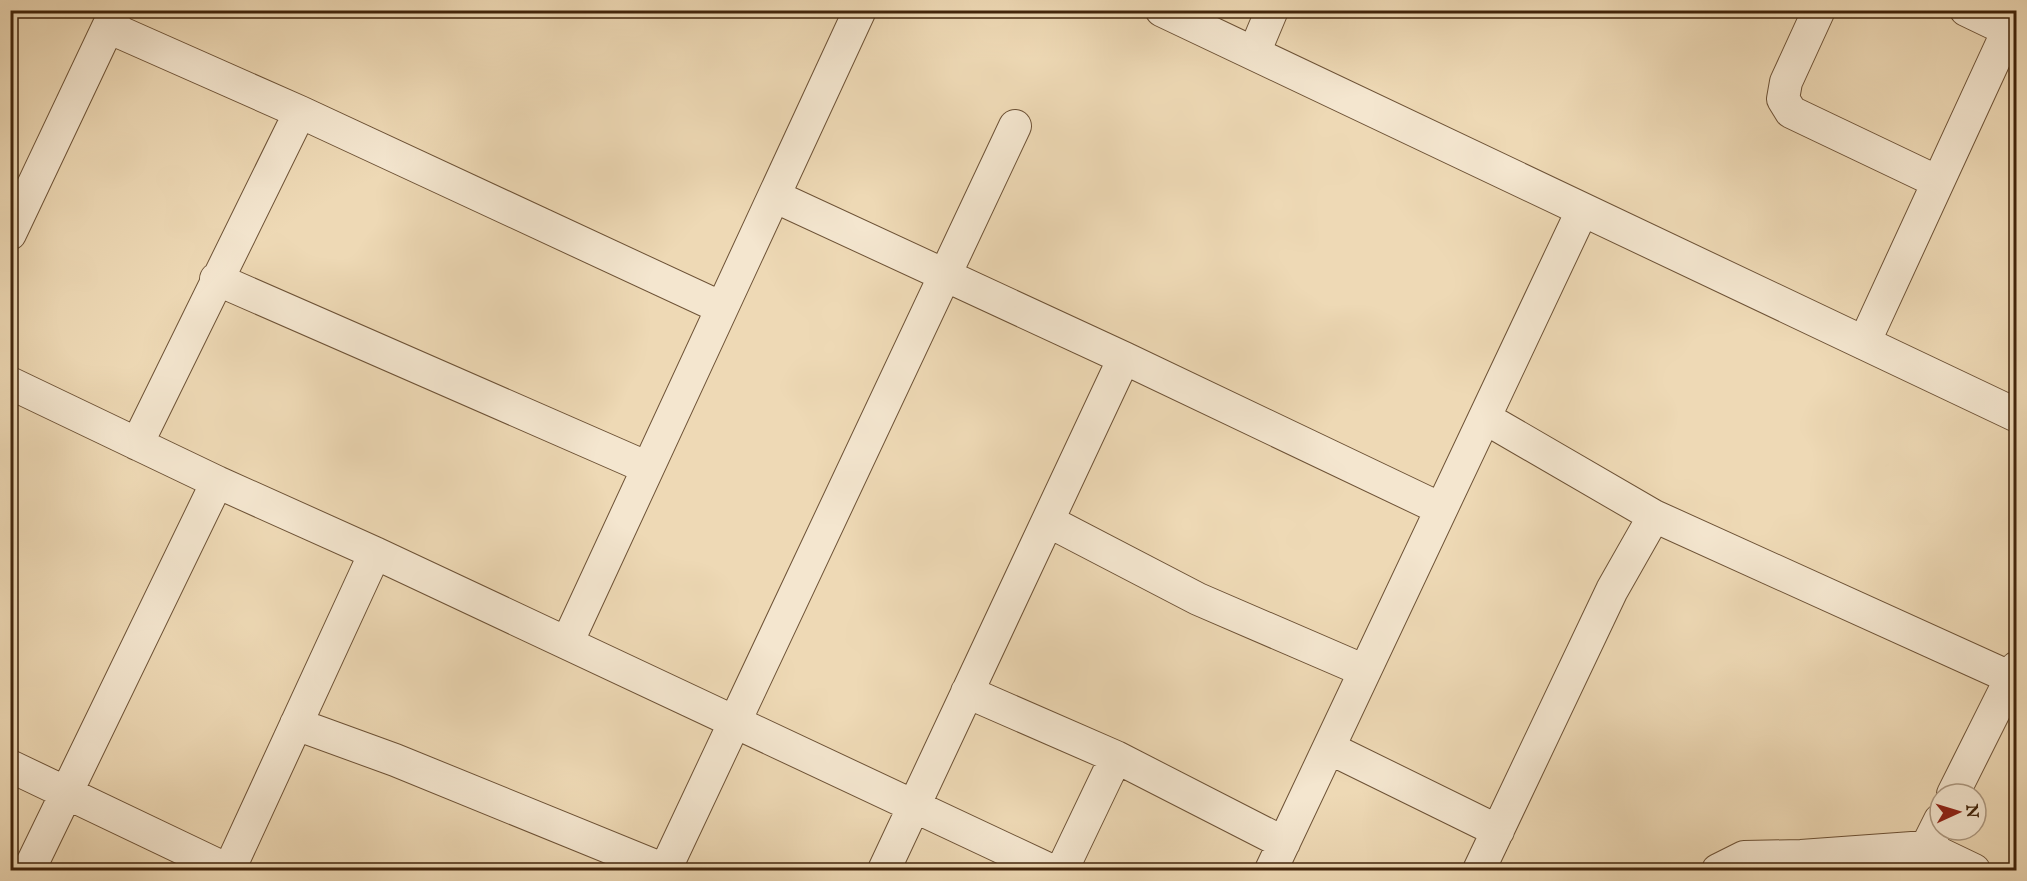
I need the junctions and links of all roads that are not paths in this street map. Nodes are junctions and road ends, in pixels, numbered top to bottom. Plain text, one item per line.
1 (860, 10) edge
2 (1162, 10) edge
3 (1272, 10) edge
4 (1819, 10) edge
5 (1966, 10) edge
6 (112, 19) edge
7 (2014, 26) edge
8 (1254, 53) junction
9 (300, 112) junction
10 (1015, 126) dead end
11 (1938, 182) junction
12 (774, 196) junction
13 (1582, 211) junction
14 (10, 234) edge
15 (944, 275) junction
16 (216, 279) junction
17 (722, 308) junction
18 (1864, 343) junction
19 (1124, 358) junction
20 (10, 383) edge
21 (2016, 415) edge
22 (1485, 418) junction
23 (137, 444) junction
24 (648, 468) junction
25 (217, 482) junction
26 (1442, 509) junction
27 (1654, 516) junction
28 (1048, 520) junction
29 (375, 554) junction
30 (567, 643) junction
31 (1365, 671) junction
32 (2015, 675) edge
33 (968, 692) junction
34 (735, 722) junction
35 (296, 724) junction
36 (1329, 748) junction
37 (1116, 757) junction
38 (10, 766) edge
39 (1959, 782) edge
40 (67, 793) junction
41 (914, 806) junction
42 (1498, 831) junction
43 (1927, 846) edge
44 (1277, 857) edge
45 (28, 870) edge
46 (229, 870) edge
47 (665, 870) edge
48 (884, 870) edge
49 (1050, 870) edge
50 (1062, 870) edge
51 (1479, 870) edge
52 (1718, 870) edge
53 (1974, 870) edge

1 - 12 street
2 - 8 street
3 - 8 street
4 - 11 street
5 - 7 street
6 - 9 street
6 - 14 street
7 - 11 street
8 - 13 street
9 - 16 street
9 - 17 street
10 - 15 street
11 - 18 street
12 - 15 street
12 - 17 street
13 - 18 street
13 - 22 street
15 - 19 street
15 - 34 street
16 - 23 street
16 - 24 street
17 - 24 street
18 - 21 street
19 - 26 street
19 - 28 street
20 - 23 street
22 - 26 street
22 - 27 street
23 - 25 street
24 - 30 street
25 - 29 street
25 - 40 street
26 - 31 street
27 - 32 street
27 - 42 street
28 - 31 street
28 - 33 street
29 - 30 street
29 - 35 street
30 - 34 street
31 - 36 street
32 - 39 street
33 - 37 street
33 - 41 street
34 - 41 street
34 - 47 street
35 - 46 street
35 - 47 street
36 - 42 street
36 - 44 street
37 - 44 street
37 - 50 street
38 - 40 street
40 - 45 street
40 - 46 street
41 - 48 street
41 - 49 street
42 - 51 street
43 - 52 street
43 - 53 street

